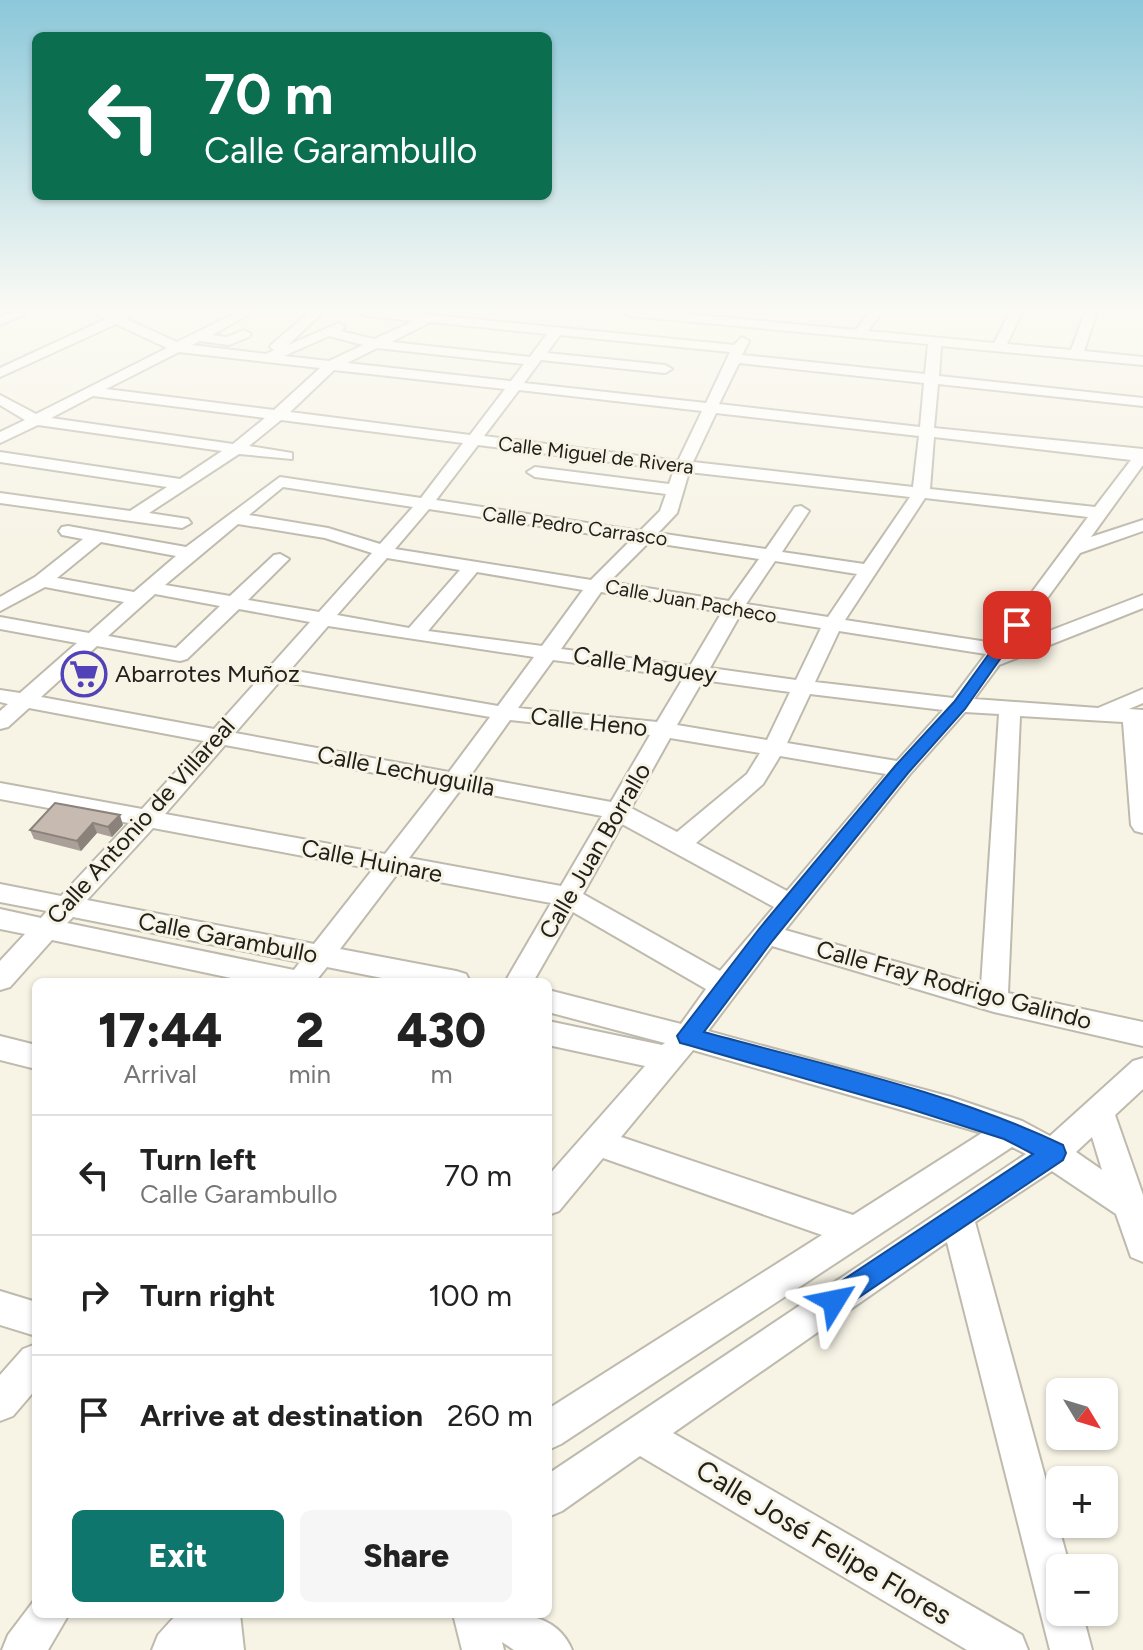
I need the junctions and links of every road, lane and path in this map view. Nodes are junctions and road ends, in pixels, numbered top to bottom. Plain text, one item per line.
1 (98, 389) edge
2 (306, 389) edge
3 (511, 389) edge
4 (664, 389) edge
5 (719, 389) edge
6 (931, 389) edge
7 (1024, 389) edge
8 (92, 392) junction
9 (0, 399) edge
10 (1143, 402) edge
11 (710, 408) junction
12 (276, 417) junction
13 (36, 420) junction
14 (927, 432) junction
15 (0, 438) edge
16 (473, 440) junction
17 (233, 451) junction
18 (286, 456) dead end
19 (0, 457) edge
20 (1140, 462) edge
21 (683, 466) junction
22 (535, 472) dead end
23 (183, 484) junction
24 (676, 490) junction
25 (921, 492) junction
26 (0, 498) edge
27 (425, 504) junction
28 (801, 511) dead end
29 (1100, 513) junction
30 (135, 515) junction
31 (234, 518) junction
32 (182, 523) dead end
33 (1143, 525) edge
34 (68, 531) dead end
35 (643, 536) junction
36 (96, 537) junction
37 (1073, 549) junction
38 (383, 551) junction
39 (190, 553) junction
40 (769, 554) junction
41 (280, 559) dead end
42 (473, 566) junction
43 (869, 570) junction
44 (42, 581) junction
45 (597, 584) junction
46 (145, 594) junction
47 (1143, 601) edge
48 (236, 602) junction
49 (0, 605) edge
50 (734, 608) junction
51 (322, 618) junction
52 (0, 623) edge
53 (832, 625) junction
54 (414, 635) junction
55 (92, 642) junction
56 (548, 652) junction
57 (994, 656) junction
58 (698, 672) junction
59 (275, 674) junction
60 (803, 687) junction
61 (1143, 695) edge
62 (0, 696) edge
63 (27, 700) junction
64 (959, 705) junction
65 (1010, 709) junction
66 (502, 713) junction
67 (1097, 716) junction
68 (1138, 717) edge
69 (0, 722) edge
70 (664, 730) junction
71 (220, 735) junction
72 (775, 746) junction
73 (902, 769) junction
74 (455, 781) junction
75 (0, 791) edge
76 (618, 811) junction
77 (147, 819) junction
78 (1143, 825) edge
79 (679, 844) junction
80 (389, 863) junction
81 (0, 893) edge
82 (568, 897) junction
83 (791, 905) junction
84 (64, 906) junction
85 (0, 919) edge
86 (43, 928) junction
87 (766, 934) junction
88 (318, 955) junction
89 (282, 978) edge
90 (304, 978) edge
91 (436, 978) edge
92 (521, 978) edge
93 (0, 979) edge
94 (724, 986) junction
95 (994, 1001) junction
96 (552, 1002) edge
97 (552, 1033) edge
98 (1143, 1034) edge
99 (0, 1048) edge
100 (678, 1048) junction
101 (32, 1056) edge
102 (1143, 1070) edge
103 (1099, 1111) junction
104 (1011, 1131) junction
105 (596, 1142) junction
106 (1054, 1153) junction
107 (552, 1190) edge
108 (1135, 1208) edge
109 (957, 1216) junction
110 (855, 1231) junction
111 (1143, 1246) edge
112 (0, 1308) edge
113 (32, 1318) edge
114 (32, 1367) edge
115 (0, 1403) edge
116 (552, 1428) edge
117 (641, 1435) junction
118 (552, 1494) edge
119 (1046, 1556) edge
120 (45, 1618) edge
121 (219, 1618) edge
122 (475, 1618) edge
123 (503, 1618) edge
124 (1064, 1626) edge
125 (23, 1650) edge
126 (223, 1650) edge
127 (483, 1650) edge
128 (551, 1650) edge
129 (1007, 1650) edge
130 (1071, 1650) edge

1 - 8 street
2 - 12 street
3 - 16 street, Calle Antonio de Villareal
4 - 11 street
5 - 11 street
6 - 14 street
7 - 10 street
8 - 12 street, Calle Miguel de Rivera
8 - 13 street
9 - 13 street
11 - 14 street
11 - 21 street
12 - 16 street, Calle Miguel de Rivera
12 - 17 street
13 - 15 street
13 - 17 street
14 - 20 street
14 - 25 street
16 - 21 street, Calle Miguel de Rivera
16 - 27 street, Calle Antonio de Villareal
17 - 18 street
17 - 23 street
19 - 23 street
20 - 29 street
21 - 24 street
21 - 25 street, Calle Miguel de Rivera
22 - 24 street
23 - 30 street
24 - 35 street
25 - 29 street, Calle Miguel de Rivera
25 - 43 street
26 - 30 street
27 - 31 street, Calle Pedro Carrasco
27 - 35 street, Calle Pedro Carrasco
27 - 38 street, Calle Antonio de Villareal
28 - 40 street, Calle Juan Borrallo
29 - 37 street
30 - 32 street
31 - 38 street, Calle Juan Pacheco
31 - 39 street
33 - 37 street
34 - 36 street
35 - 40 street, Calle Pedro Carrasco
35 - 45 street
36 - 39 street
36 - 44 street
37 - 57 street
38 - 42 street, Calle Juan Pacheco
38 - 51 street, Calle Antonio de Villareal
39 - 46 street
40 - 43 street, Calle Pedro Carrasco
40 - 50 street, Calle Juan Borrallo
41 - 48 street
42 - 45 street, Calle Juan Pacheco
42 - 54 street
43 - 53 street
44 - 46 street, Calle Maguey
44 - 49 street
45 - 50 street, Calle Juan Pacheco
45 - 56 street
46 - 48 street, Calle Maguey
46 - 55 street
47 - 57 street
48 - 51 street, Calle Maguey
48 - 55 street
50 - 53 street, Calle Juan Pacheco
50 - 58 street, Calle Juan Borrallo
51 - 54 street, Calle Maguey
51 - 59 street, Calle Antonio de Villareal
52 - 55 street
53 - 57 street, Calle Juan Pacheco
53 - 60 street
54 - 56 street, Calle Maguey
55 - 63 street
56 - 58 street, Calle Maguey
56 - 66 street
57 - 64 street
58 - 60 street, Calle Maguey
58 - 70 street, Calle Juan Borrallo
59 - 66 street, Calle Heno
59 - 71 street, Calle Antonio de Villareal
60 - 64 street, Calle Maguey
60 - 72 street
61 - 67 street
62 - 63 street, Calle Lechuguilla
63 - 69 street
63 - 71 street, Calle Lechuguilla
64 - 65 street, Calle Maguey
64 - 73 street
65 - 67 street, Calle Maguey
65 - 95 street
66 - 70 street, Calle Heno
66 - 74 street
67 - 68 street, Calle Maguey
68 - 78 street
70 - 72 street, Calle Heno
70 - 76 street, Calle Juan Borrallo
71 - 74 street, Calle Lechuguilla
71 - 77 street, Calle Antonio de Villareal
72 - 73 street, Calle Heno
72 - 79 street
73 - 83 street
74 - 76 street, Calle Lechuguilla
74 - 80 street
75 - 77 street, Calle Huinare
76 - 79 street, Calle Lechuguilla
76 - 82 street, Calle Juan Borrallo
77 - 80 street, Calle Huinare
77 - 84 street, Calle Antonio de Villareal
79 - 83 street, Calle Lechuguilla
80 - 82 street, Calle Huinare
80 - 88 street
81 - 84 street, Calle Garambullo
82 - 92 street, Calle Juan Borrallo
82 - 94 street, Calle Huinare
83 - 87 street
84 - 86 street, Calle Antonio de Villareal
84 - 88 street, Calle Garambullo
85 - 86 street, Calle Garambullo
86 - 89 street, Calle Garambullo
86 - 93 street, Calle Antonio de Villareal
87 - 94 street
87 - 95 street, Calle Fray Rodrigo Galindo
88 - 90 street
88 - 91 street, Calle Garambullo
94 - 100 street
95 - 98 street, Calle Fray Rodrigo Galindo
96 - 100 street
97 - 100 street
99 - 101 street
100 - 104 street
100 - 105 street
102 - 103 street
103 - 106 street
103 - 108 street
104 - 106 street
104 - 110 street
105 - 107 street
105 - 110 street
106 - 108 street
106 - 109 street
108 - 111 street
109 - 117 street
109 - 119 street
110 - 116 street
112 - 113 street
114 - 115 street
117 - 118 street
117 - 129 street, Calle José Felipe Flores
120 - 125 street
121 - 126 street
122 - 127 street
123 - 128 street
124 - 130 street

